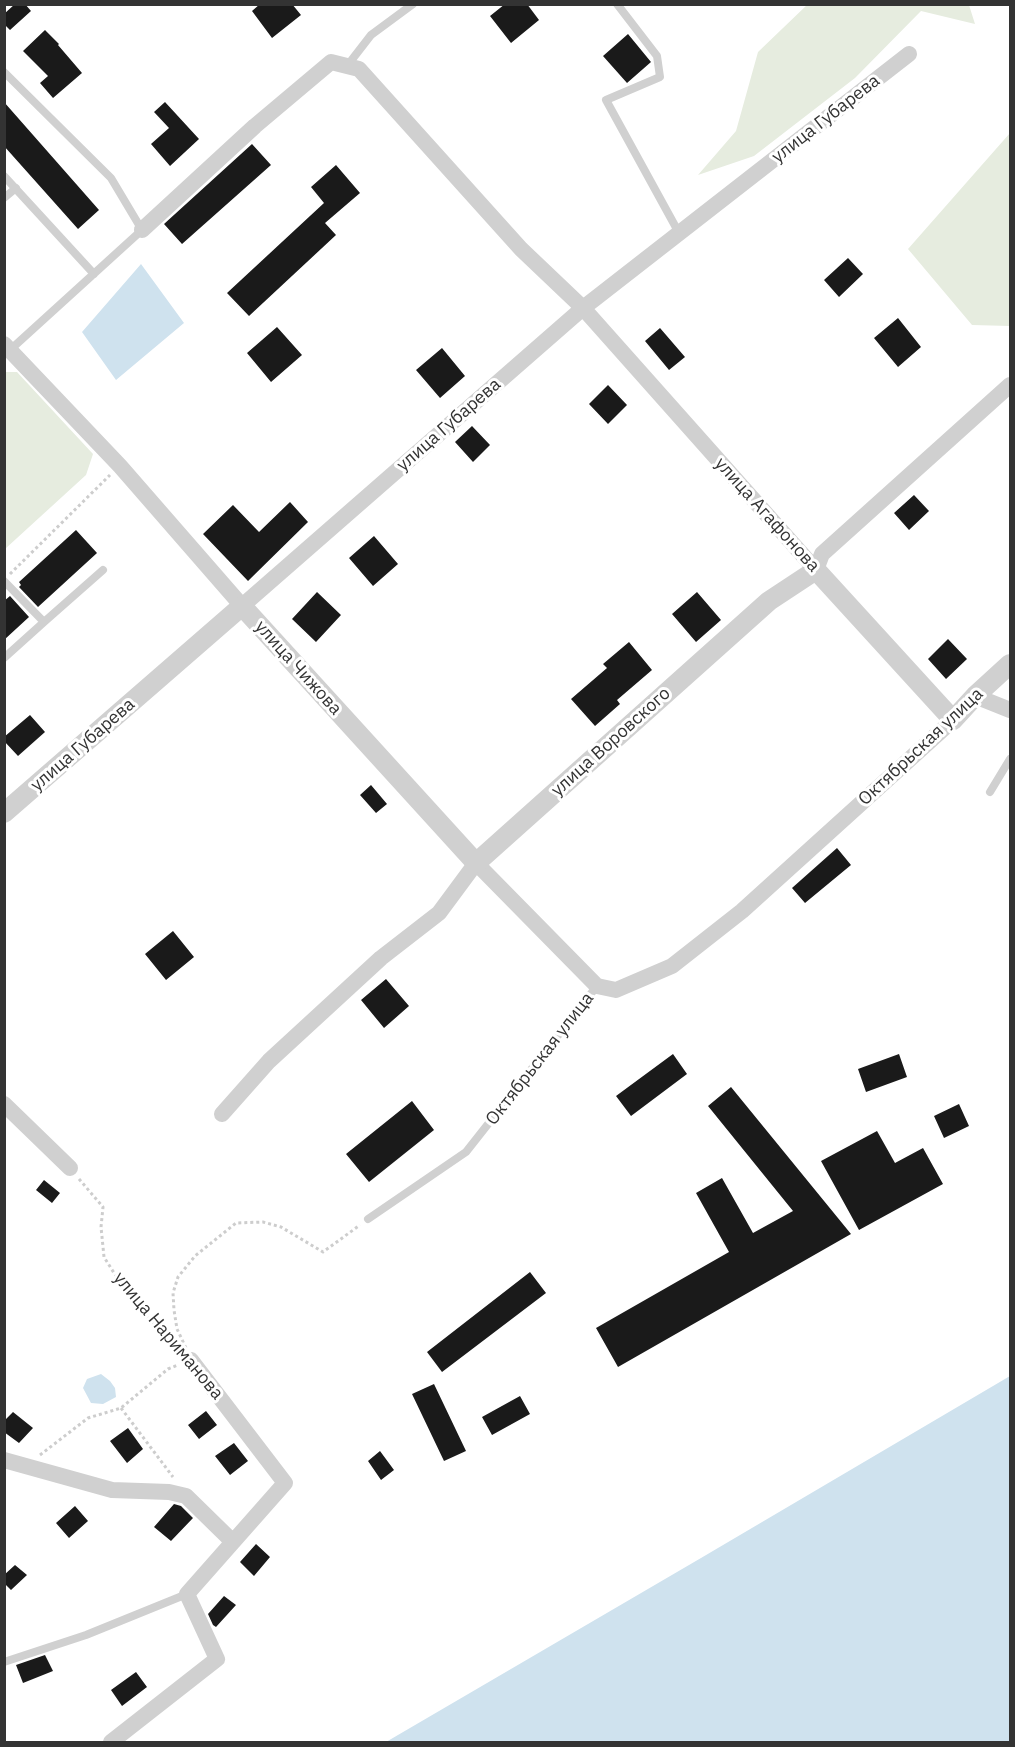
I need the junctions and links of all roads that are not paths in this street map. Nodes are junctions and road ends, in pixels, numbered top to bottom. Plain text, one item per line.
1 (413, 4) edge
2 (617, 4) edge
3 (909, 54) dead end
4 (347, 66) junction
5 (4, 72) edge
6 (4, 176) edge
7 (16, 188) junction
8 (4, 198) edge
9 (142, 230) junction
10 (679, 233) junction
11 (94, 274) junction
12 (583, 308) junction
13 (6, 350) edge
14 (1011, 385) edge
15 (103, 570) dead end
16 (816, 570) junction
17 (4, 580) edge
18 (242, 606) junction
19 (44, 622) junction
20 (4, 658) edge
21 (1011, 664) edge
22 (975, 696) junction
23 (1011, 710) edge
24 (953, 720) junction
25 (1011, 759) edge
26 (990, 792) dead end
27 (4, 813) edge
28 (476, 863) junction
29 (597, 986) junction
30 (4, 1104) edge
31 (222, 1114) dead end
32 (70, 1168) road end
33 (368, 1219) road end
34 (191, 1360) road end
35 (4, 1460) edge
36 (233, 1542) junction
37 (187, 1594) junction
38 (4, 1662) edge
39 (111, 1743) edge

1 - 4 lane
2 - 10 lane
3 - 10 street, улица Губарева
4 - 9 street
4 - 12 street, улица Агафонова
5 - 9 lane
6 - 7 lane
7 - 8 lane
7 - 11 lane
9 - 11 lane
10 - 12 street, улица Губарева
11 - 13 lane
12 - 16 street, улица Агафонова
12 - 18 street, улица Губарева
13 - 18 street, улица Чижова
14 - 16 street, улица Воровского
15 - 19 lane
16 - 24 street, улица Агафонова
16 - 28 street, улица Воровского
17 - 19 lane
18 - 27 street, улица Губарева
18 - 28 street, улица Чижова
19 - 20 lane
21 - 22 street, Октябрьская улица
22 - 23 street
22 - 24 street, Октябрьская улица
24 - 29 street, Октябрьская улица
25 - 26 lane
28 - 29 street, улица Чижова
28 - 31 street, улица Воровского
29 - 33 lane, Октябрьская улица
30 - 32 street
34 - 36 street, улица Нариманова
35 - 36 street
36 - 37 street
37 - 38 lane
37 - 39 street

